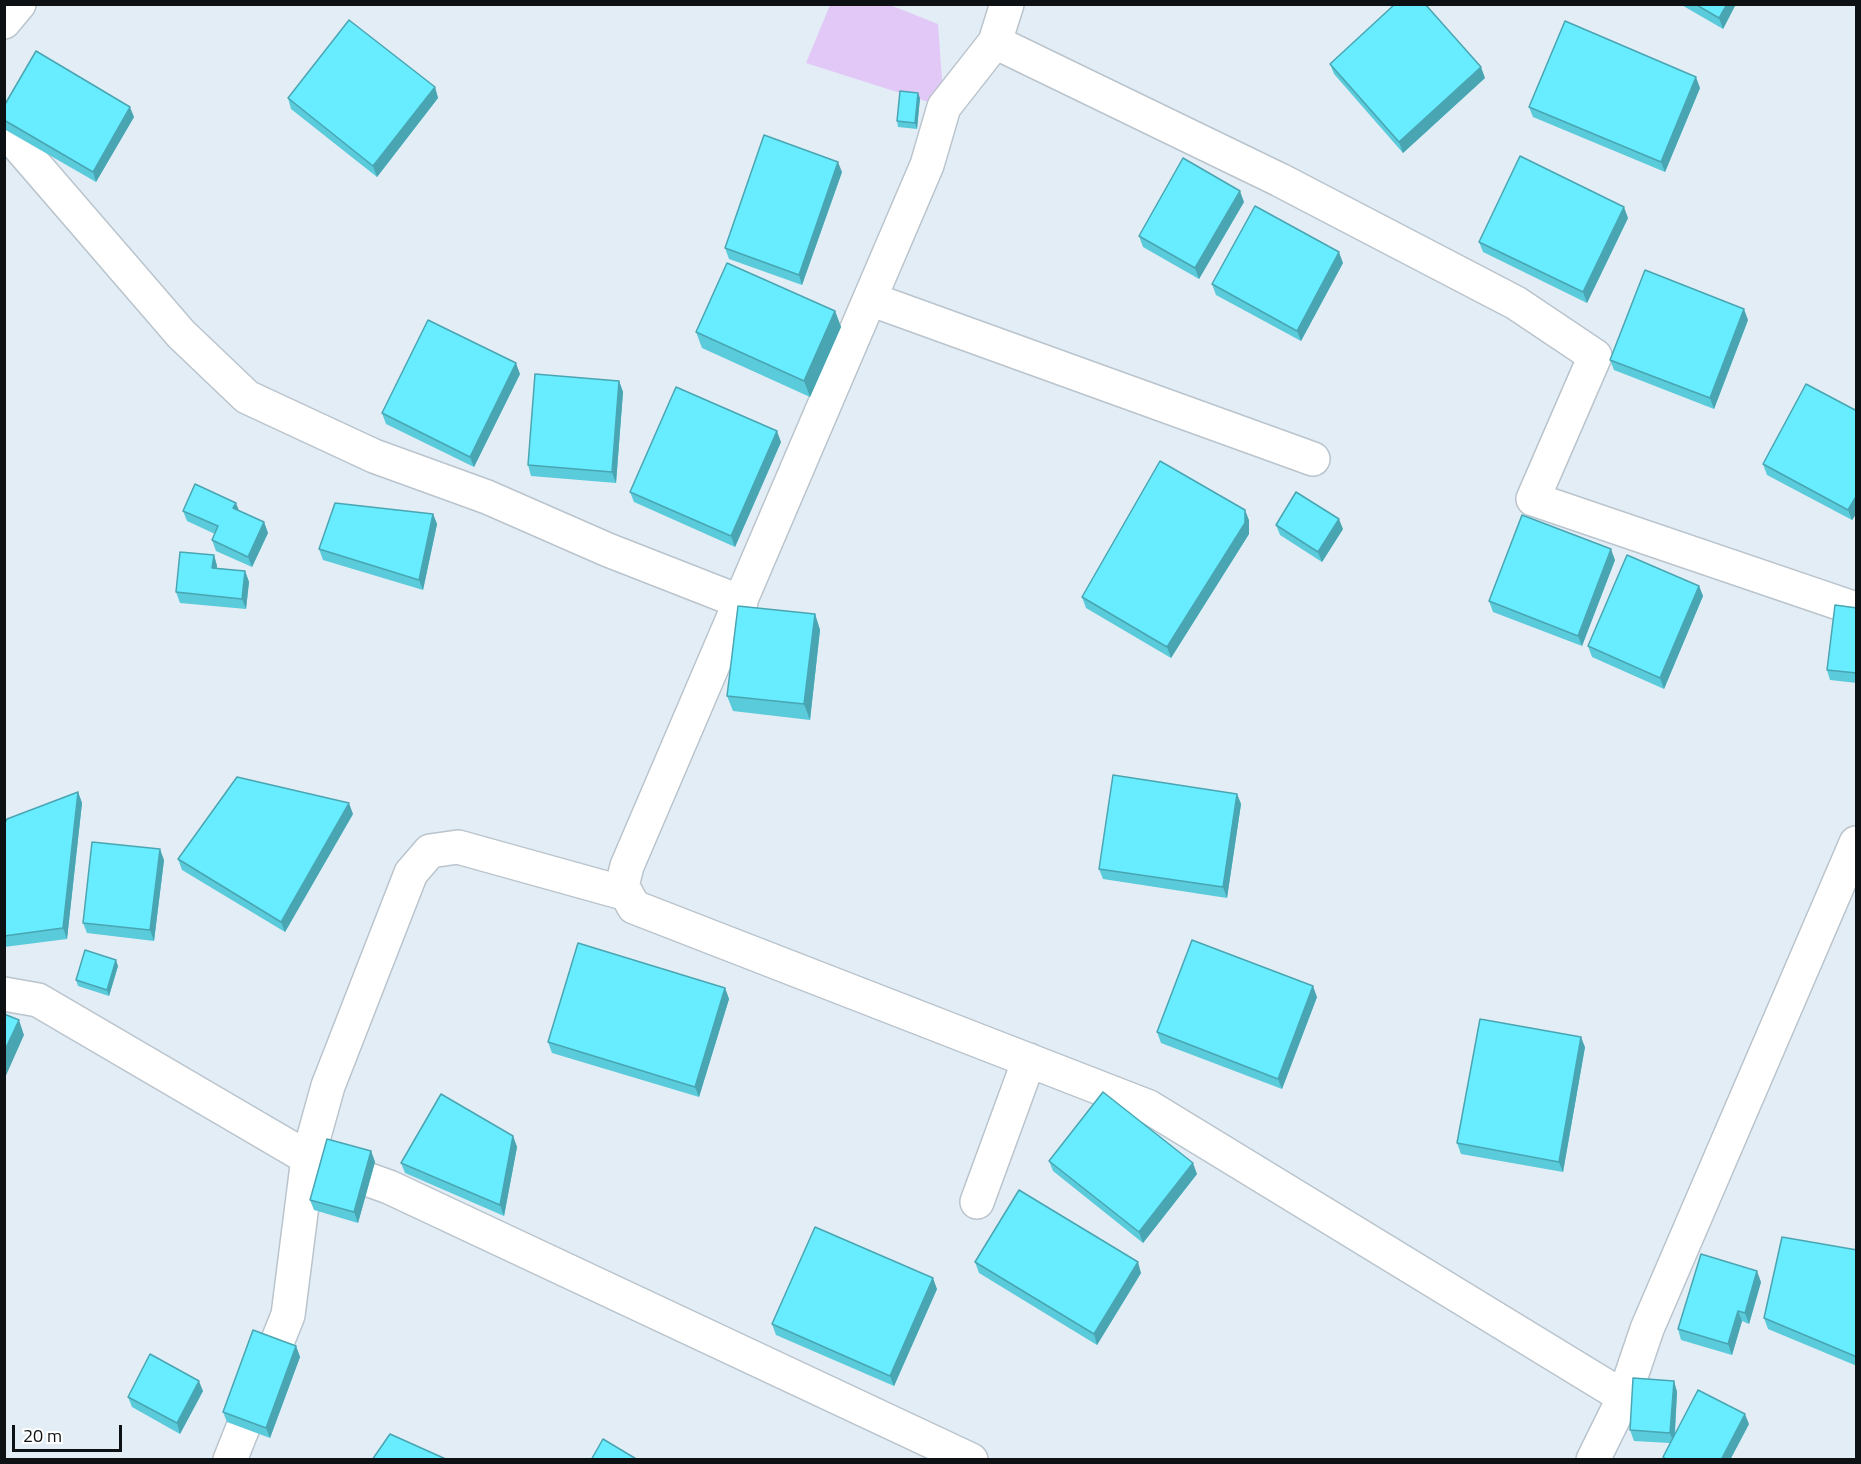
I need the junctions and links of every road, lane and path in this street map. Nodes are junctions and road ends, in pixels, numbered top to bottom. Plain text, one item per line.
1 (19, 4) edge
2 (1007, 4) edge
3 (4, 22) edge
4 (995, 42) junction
5 (4, 129) edge
6 (870, 299) junction
7 (1313, 459) dead end
8 (741, 602) junction
9 (1857, 609) edge
10 (1857, 843) edge
11 (627, 894) junction
12 (4, 994) edge
13 (1029, 1060) junction
14 (308, 1158) junction
15 (977, 1202) dead end
16 (1624, 1398) junction
17 (230, 1460) edge
18 (971, 1460) edge
19 (1593, 1460) edge

1 - 3 street
2 - 4 street
4 - 6 street
4 - 9 street
5 - 8 street
6 - 7 street
6 - 8 street
8 - 11 street
10 - 16 street
11 - 13 street
11 - 14 street
12 - 14 street
13 - 15 street
13 - 16 street
14 - 17 street
14 - 18 street
16 - 19 street

